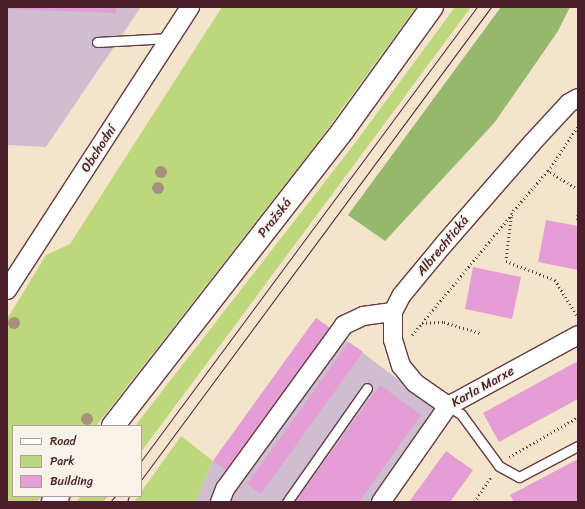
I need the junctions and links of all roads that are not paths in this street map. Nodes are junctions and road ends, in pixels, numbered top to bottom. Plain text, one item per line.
1 (190, 7) edge
2 (432, 7) edge
3 (171, 38) junction
4 (97, 42) dead end
5 (578, 98) edge
6 (7, 290) edge
7 (393, 312) junction
8 (578, 335) edge
9 (367, 388) dead end
10 (448, 406) junction
11 (114, 425) edge
12 (578, 446) edge
13 (220, 502) edge
14 (287, 502) edge
15 (381, 502) edge

1 - 3 street, Obchodní
2 - 11 main road, Pražská
3 - 4 lane
3 - 6 street, Obchodní
5 - 7 street, Albrechtická
7 - 10 street, Albrechtická
7 - 13 street
8 - 10 street, Karla Marxe
9 - 14 lane
10 - 12 lane
10 - 15 street, Karla Marxe

